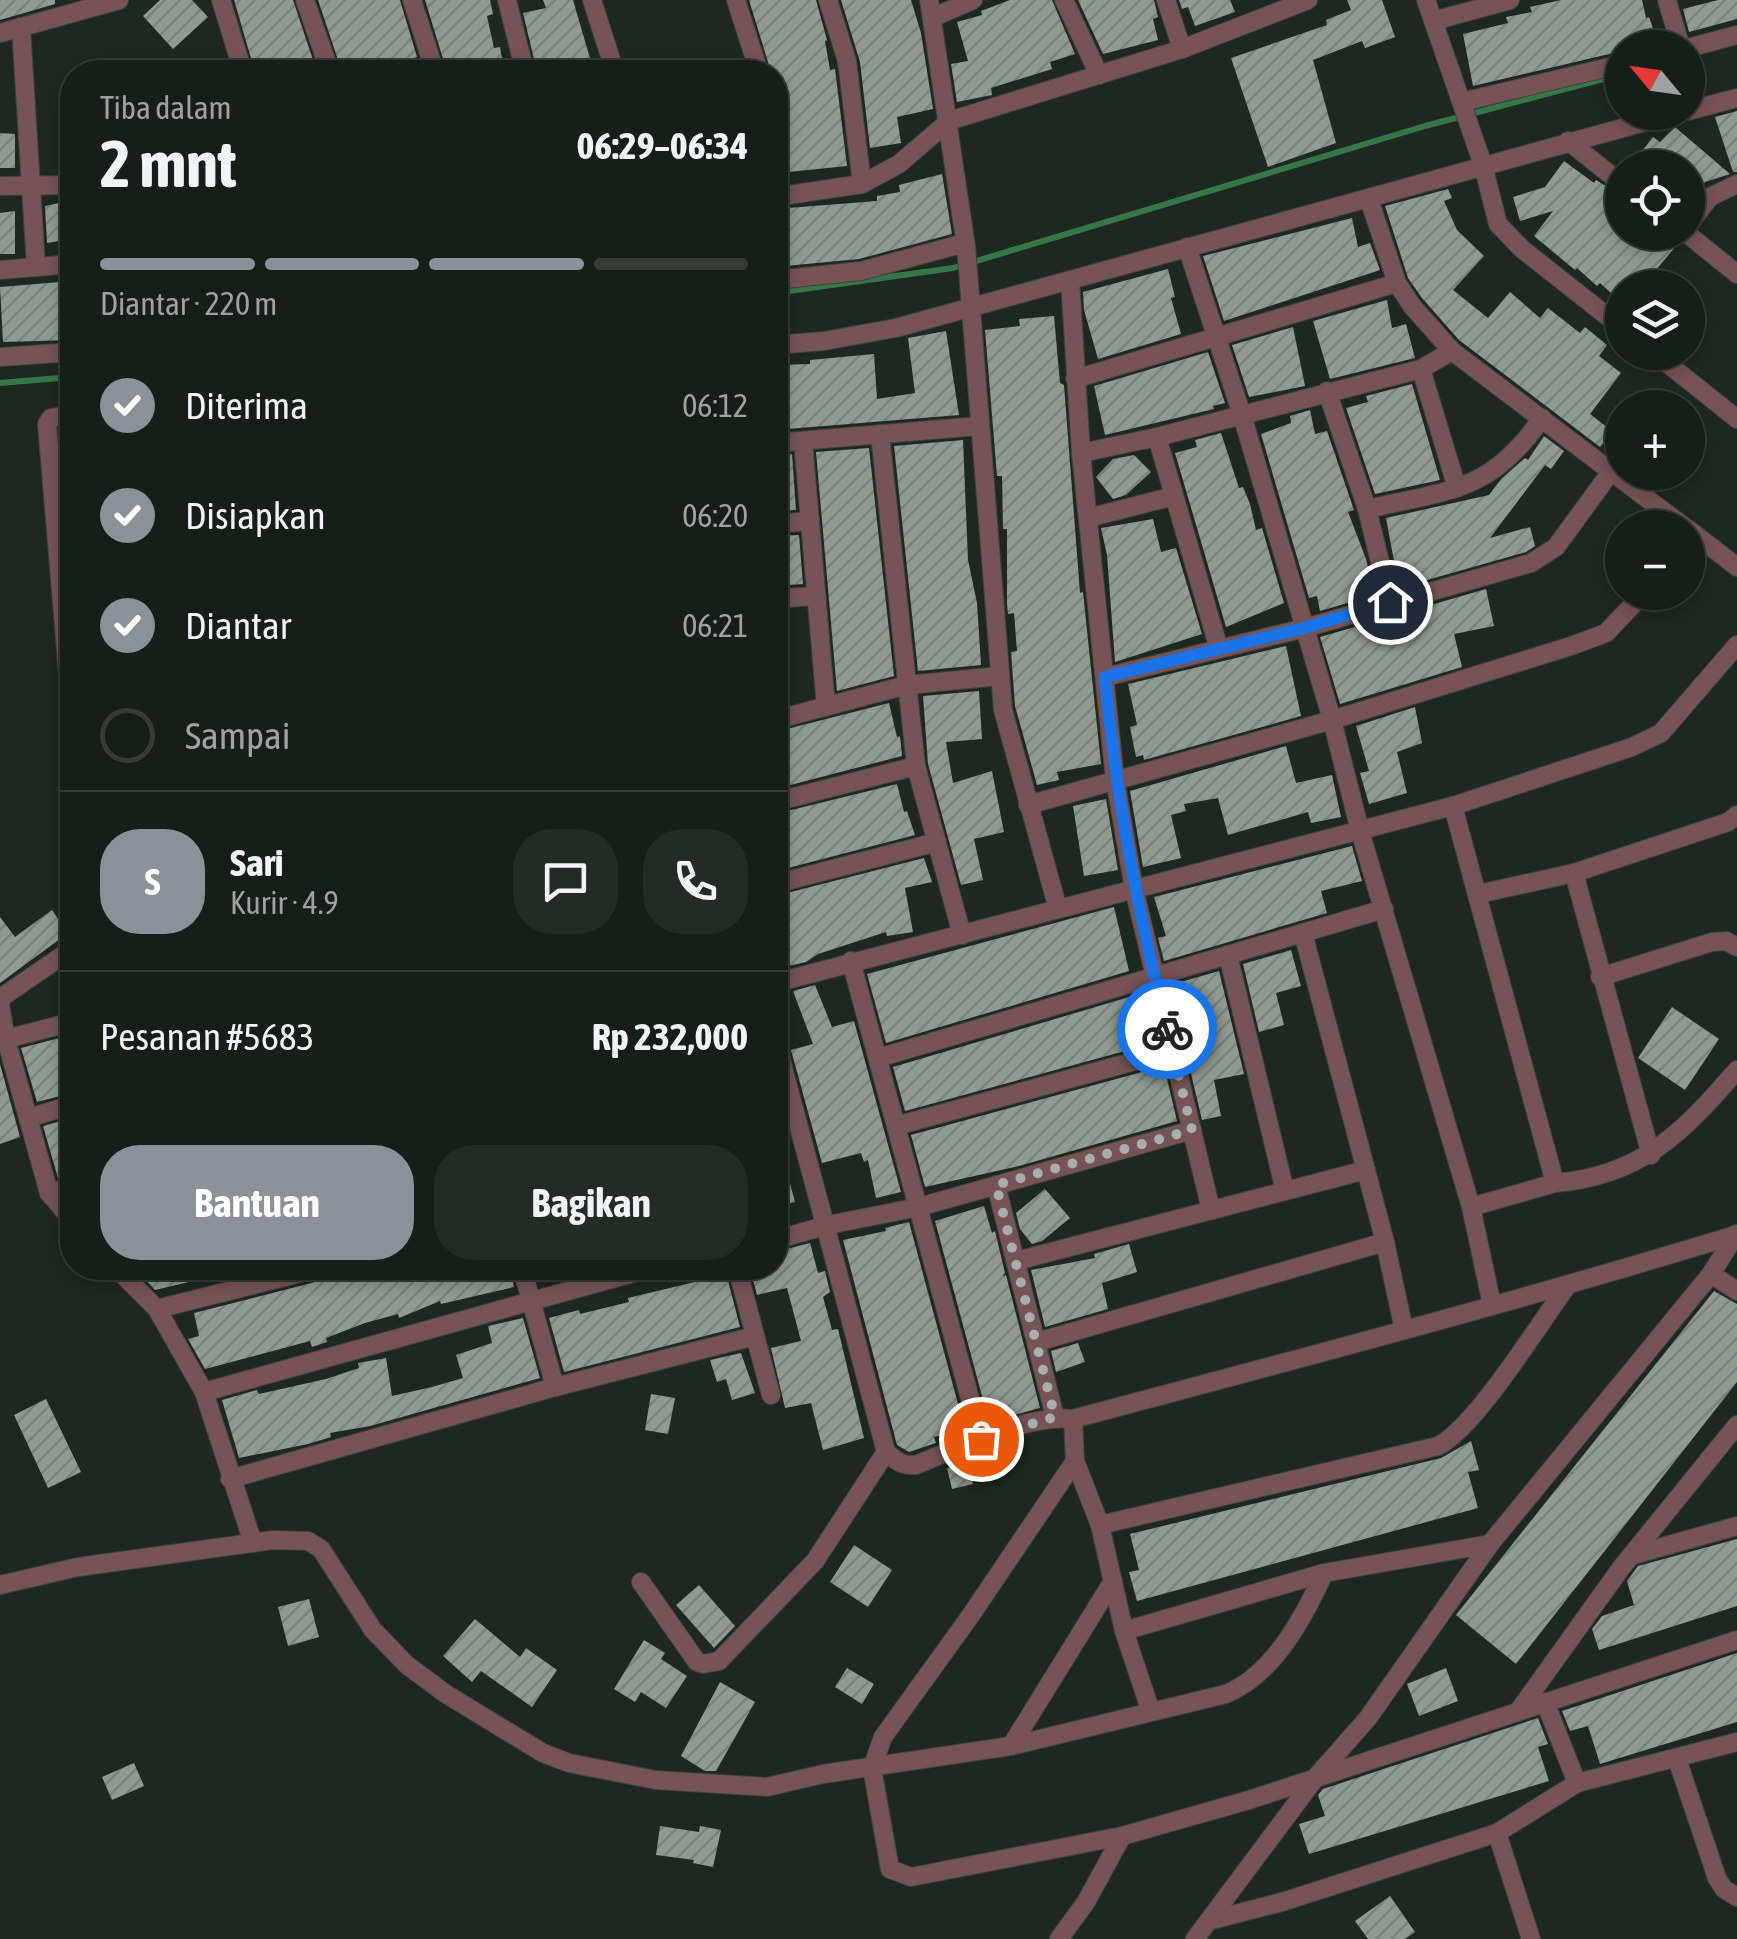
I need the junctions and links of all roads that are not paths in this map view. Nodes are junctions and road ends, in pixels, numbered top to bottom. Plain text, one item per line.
1 (119, 0) edge
2 (221, 0) edge
3 (305, 0) edge
4 (412, 0) edge
5 (507, 0) edge
6 (592, 0) edge
7 (736, 0) edge
8 (828, 0) edge
9 (974, 0) edge
10 (1064, 0) edge
11 (1166, 0) edge
12 (1308, 0) edge
13 (1426, 0) edge
14 (1510, 0) edge
15 (1667, 0) edge
16 (932, 8) edge
17 (1261, 9) edge
18 (1433, 20) junction
19 (21, 27) junction
20 (1678, 30) edge
21 (0, 33) edge
22 (1737, 36) edge
23 (1705, 43) edge
24 (1182, 49) junction
25 (240, 60) edge
26 (326, 60) edge
27 (431, 60) edge
28 (521, 60) edge
29 (610, 60) edge
30 (755, 60) edge
31 (1605, 69) edge
32 (1099, 74) junction
33 (1737, 98) edge
34 (1705, 106) edge
35 (1464, 108) junction
36 (949, 121) junction
37 (1614, 130) edge
38 (1568, 142) junction
39 (1481, 160) junction
40 (1605, 171) edge
41 (32, 183) junction
42 (60, 184) edge
43 (862, 184) junction
44 (1737, 184) edge
45 (0, 186) edge
46 (788, 195) edge
47 (1369, 199) junction
48 (1705, 203) edge
49 (965, 245) junction
50 (1187, 247) junction
51 (1705, 248) edge
52 (60, 265) edge
53 (36, 268) junction
54 (0, 270) edge
55 (1737, 274) edge
56 (788, 279) edge
57 (1070, 280) junction
58 (1398, 282) junction
59 (970, 302) junction
60 (1605, 314) edge
61 (1216, 337) junction
62 (788, 343) edge
63 (1452, 351) junction
64 (60, 353) edge
65 (0, 357) edge
66 (1421, 368) junction
67 (1676, 370) edge
68 (1075, 379) junction
69 (1327, 390) junction
70 (1242, 415) junction
71 (60, 416) edge
72 (1542, 418) junction
73 (1737, 419) edge
74 (979, 426) junction
75 (880, 434) junction
76 (1157, 437) junction
77 (804, 440) junction
78 (788, 442) edge
79 (1081, 453) junction
80 (1605, 469) edge
81 (1605, 480) edge
82 (1457, 488) junction
83 (1632, 490) edge
84 (60, 491) edge
85 (1174, 496) junction
86 (1367, 509) junction
87 (1658, 510) edge
88 (1088, 518) junction
89 (810, 521) junction
90 (788, 523) edge
91 (1705, 545) edge
92 (1737, 567) edge
93 (814, 596) junction
94 (788, 598) edge
95 (1390, 602) junction
96 (1629, 610) edge
97 (1304, 628) junction
98 (1737, 644) edge
99 (1219, 649) junction
100 (1000, 676) junction
101 (1105, 677) junction
102 (907, 685) junction
103 (826, 706) junction
104 (788, 716) edge
105 (1332, 720) junction
106 (916, 766) junction
107 (1114, 780) junction
108 (788, 799) edge
109 (1028, 805) junction
110 (1454, 806) junction
111 (1737, 816) edge
112 (1360, 831) junction
113 (937, 842) junction
114 (1574, 873) junction
115 (788, 880) edge
116 (1134, 889) junction
117 (1478, 894) junction
118 (1058, 909) junction
119 (1384, 909) junction
120 (1303, 933) junction
121 (962, 935) junction
122 (1737, 946) edge
123 (1228, 955) junction
124 (60, 957) edge
125 (851, 961) junction
126 (1600, 976) junction
127 (1154, 977) junction
128 (788, 979) edge
129 (0, 1005) edge
130 (60, 1025) edge
131 (6, 1039) junction
132 (1172, 1050) junction
133 (878, 1058) junction
134 (1737, 1070) edge
135 (788, 1084) edge
136 (60, 1109) edge
137 (28, 1118) junction
138 (896, 1126) junction
139 (1192, 1130) junction
140 (1652, 1154) junction
141 (1366, 1170) junction
142 (1555, 1184) junction
143 (996, 1185) junction
144 (60, 1190) edge
145 (1286, 1191) junction
146 (49, 1193) junction
147 (60, 1206) edge
148 (918, 1207) junction
149 (1470, 1207) junction
150 (1212, 1210) junction
151 (828, 1225) junction
152 (1736, 1234) edge
153 (788, 1236) edge
154 (1385, 1242) junction
155 (1016, 1261) junction
156 (1711, 1274) junction
157 (128, 1280) edge
158 (259, 1280) edge
159 (526, 1280) edge
160 (596, 1280) edge
161 (740, 1280) edge
162 (1567, 1286) junction
163 (1737, 1291) edge
164 (532, 1302) junction
165 (1492, 1305) junction
166 (157, 1309) junction
167 (1404, 1330) junction
168 (756, 1336) junction
169 (1036, 1342) junction
170 (555, 1388) junction
171 (204, 1392) junction
172 (771, 1395) dead end
173 (1064, 1418) junction
174 (1737, 1425) edge
175 (981, 1439) junction
176 (886, 1452) junction
177 (1075, 1462) junction
178 (230, 1479) junction
179 (1100, 1525) junction
180 (1737, 1526) edge
181 (253, 1543) junction
182 (1490, 1544) junction
183 (1632, 1555) junction
184 (1324, 1572) junction
185 (1113, 1580) junction
186 (640, 1582) dead end
187 (0, 1585) edge
188 (1124, 1631) junction
189 (1737, 1640) edge
190 (1544, 1702) junction
191 (1520, 1709) junction
192 (1151, 1712) junction
193 (1737, 1742) edge
194 (1010, 1746) junction
195 (1677, 1759) junction
196 (872, 1768) junction
197 (1316, 1777) junction
198 (1577, 1783) junction
199 (1497, 1833) junction
200 (1122, 1836) junction
201 (1737, 1896) edge
202 (1212, 1920) junction
203 (1199, 1938) edge
204 (1058, 1939) edge
205 (1530, 1939) edge

1 - 19 street
2 - 25 street
3 - 26 street
4 - 27 street
5 - 28 street
6 - 29 street
7 - 30 street
8 - 43 street
9 - 16 street
10 - 32 street
11 - 24 street
12 - 17 street
13 - 18 street
14 - 18 street
15 - 20 street
16 - 36 street
17 - 24 street
18 - 35 street
19 - 21 street
19 - 41 street
22 - 23 street
24 - 32 street
31 - 35 street
32 - 36 street
33 - 34 street
35 - 39 street
36 - 43 street
36 - 49 street
37 - 38 street
38 - 39 street
38 - 40 street
39 - 47 street
39 - 60 street
41 - 42 street
41 - 45 street
41 - 53 street
43 - 46 street
44 - 48 street
47 - 50 street
47 - 58 street
49 - 56 street
49 - 59 street
50 - 57 street
50 - 61 street
51 - 55 street
52 - 53 street
53 - 54 street
57 - 59 street
57 - 68 street
58 - 61 street
58 - 63 street
59 - 62 street
59 - 74 street
61 - 68 street
61 - 70 street
63 - 66 street
63 - 72 street
64 - 65 street
66 - 69 street
66 - 82 street
67 - 73 street
68 - 79 street
69 - 70 street
69 - 86 street
70 - 76 street
70 - 97 street
71 - 84 street
72 - 80 street
72 - 82 street
74 - 75 street
74 - 100 street
75 - 77 street
75 - 102 street
76 - 79 street
76 - 85 street
77 - 78 street
77 - 89 street
79 - 88 street
81 - 95 street
82 - 86 street
83 - 87 street
85 - 88 street
85 - 99 street
86 - 95 street
88 - 101 street
89 - 90 street
89 - 93 street
91 - 92 street
93 - 94 street
93 - 103 street
95 - 97 street
96 - 105 street
97 - 99 street
97 - 105 street
98 - 110 street
99 - 101 street
100 - 102 street
100 - 109 street
101 - 107 street
102 - 103 street
102 - 106 street
103 - 104 street
105 - 107 street
105 - 112 street
106 - 108 street
106 - 113 street
107 - 109 street
107 - 116 street
109 - 118 street
110 - 112 street
110 - 117 street
111 - 114 street
112 - 116 street
112 - 119 street
113 - 115 street
113 - 121 street
114 - 117 street
114 - 126 street
116 - 118 street
116 - 127 street
117 - 142 street
118 - 121 street
119 - 120 street
119 - 149 street
120 - 123 street
120 - 141 street
121 - 125 street
122 - 126 street
123 - 127 street
123 - 145 street
124 - 129 street
125 - 128 street
125 - 133 street
126 - 140 street
127 - 132 street
127 - 133 street
129 - 131 street
130 - 131 street
131 - 137 street
132 - 138 street
132 - 139 street
133 - 138 street
134 - 140 street
135 - 151 street
136 - 137 street
137 - 146 street
138 - 148 street
139 - 143 street
139 - 150 street
140 - 142 street
141 - 145 street
141 - 154 street
142 - 149 street
143 - 148 street
143 - 155 street
144 - 146 street
145 - 150 street
146 - 147 street
148 - 151 street
148 - 175 street
149 - 165 street
150 - 155 street
151 - 153 street
151 - 176 street
152 - 156 street
152 - 162 street
154 - 167 street
154 - 169 street
155 - 169 street
156 - 163 street
156 - 182 street
157 - 166 street
158 - 166 street
159 - 164 street
160 - 164 street
161 - 168 street
162 - 165 street
162 - 179 street
164 - 170 street
164 - 171 street
165 - 167 street
166 - 171 street
167 - 173 street
168 - 170 street
168 - 172 street
169 - 173 street
170 - 178 street
171 - 178 street
173 - 175 street
173 - 177 street
174 - 183 street
175 - 176 street
176 - 186 street
177 - 179 street
177 - 196 street
178 - 181 street
179 - 185 street
180 - 183 street
181 - 187 street
181 - 196 street
182 - 184 street
182 - 197 street
183 - 191 street
184 - 188 street
184 - 192 street
185 - 188 street
185 - 194 street
188 - 192 street
189 - 190 street
190 - 191 street
190 - 198 street
191 - 197 street
192 - 194 street
193 - 195 street
194 - 196 street
195 - 198 street
195 - 201 street
196 - 200 street
197 - 200 street
197 - 202 street
198 - 199 street
199 - 202 street
199 - 205 street
200 - 204 street
202 - 203 street

